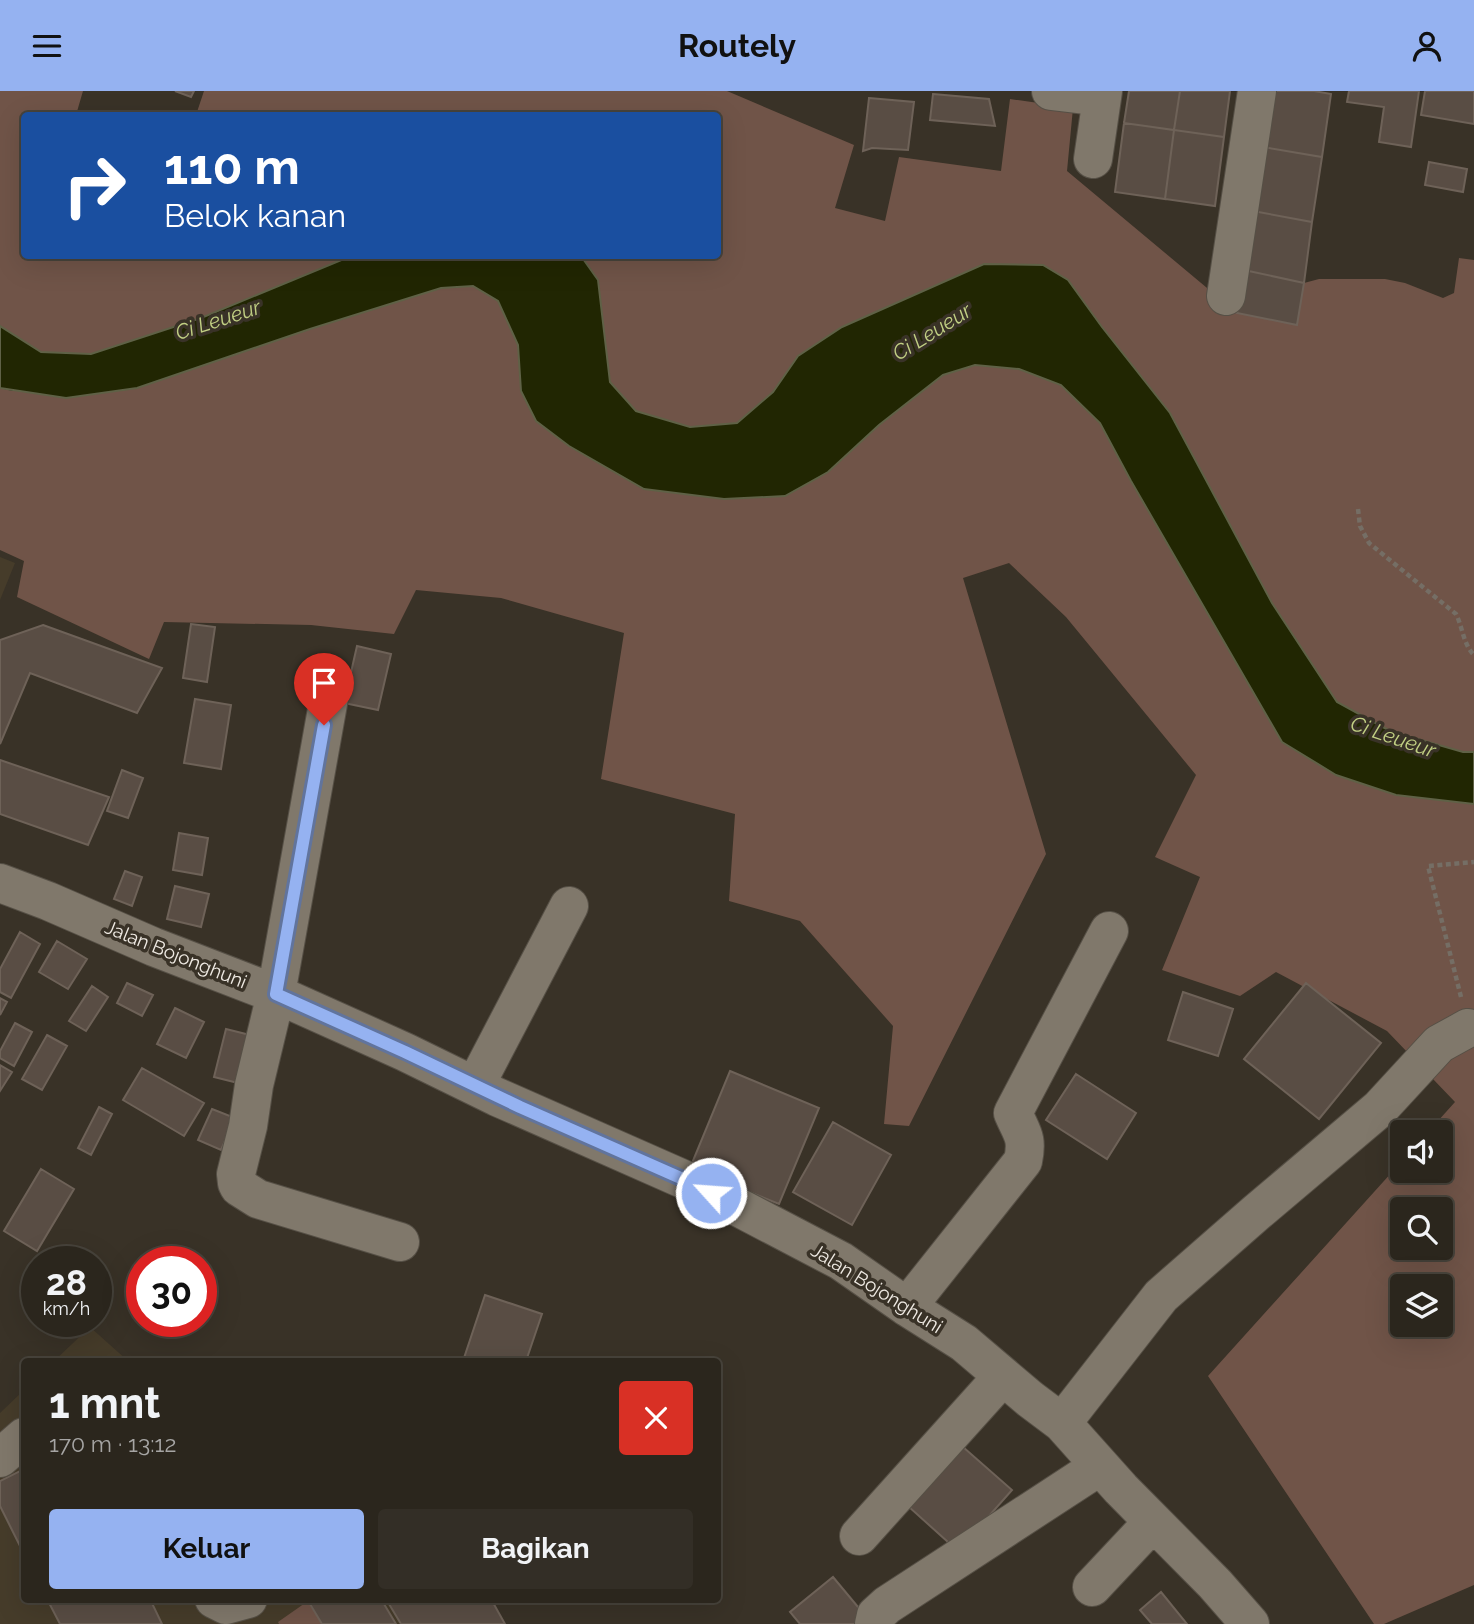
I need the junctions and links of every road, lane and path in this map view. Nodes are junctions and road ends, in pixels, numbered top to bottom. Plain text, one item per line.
1 (1051, 91) edge
2 (1257, 91) edge
3 (1102, 94) edge
4 (1093, 159) dead end
5 (1226, 296) dead end
6 (1358, 509) dead end
7 (1474, 655) edge
8 (329, 698) dead end
9 (1474, 862) edge
10 (0, 883) edge
11 (569, 906) dead end
12 (1109, 931) dead end
13 (276, 994) junction
14 (1468, 1028) joint
15 (475, 1086) junction
16 (400, 1242) dead end
17 (907, 1307) junction
18 (1003, 1376) junction
19 (1062, 1423) junction
20 (21, 1440) edge
21 (0, 1458) edge
22 (1100, 1466) junction
23 (1153, 1522) junction
24 (859, 1536) dead end
25 (1092, 1587) dead end
26 (874, 1624) edge
27 (1250, 1624) edge

1 - 3 street
2 - 5 street
3 - 4 street
6 - 7 path
8 - 13 street
9 - 14 path
10 - 13 street, Jalan Bojonghuni
11 - 15 street
12 - 17 street
13 - 15 street, Jalan Bojonghuni
13 - 16 street
14 - 19 street
15 - 17 street, Jalan Bojonghuni
17 - 18 street, Jalan Bojonghuni
18 - 19 street, Jalan Bojonghuni
18 - 24 street
19 - 22 street, Jalan Bojonghuni
20 - 21 street
22 - 23 street, Jalan Bojonghuni
22 - 26 street
23 - 25 street
23 - 27 street, Jalan Bojonghuni

